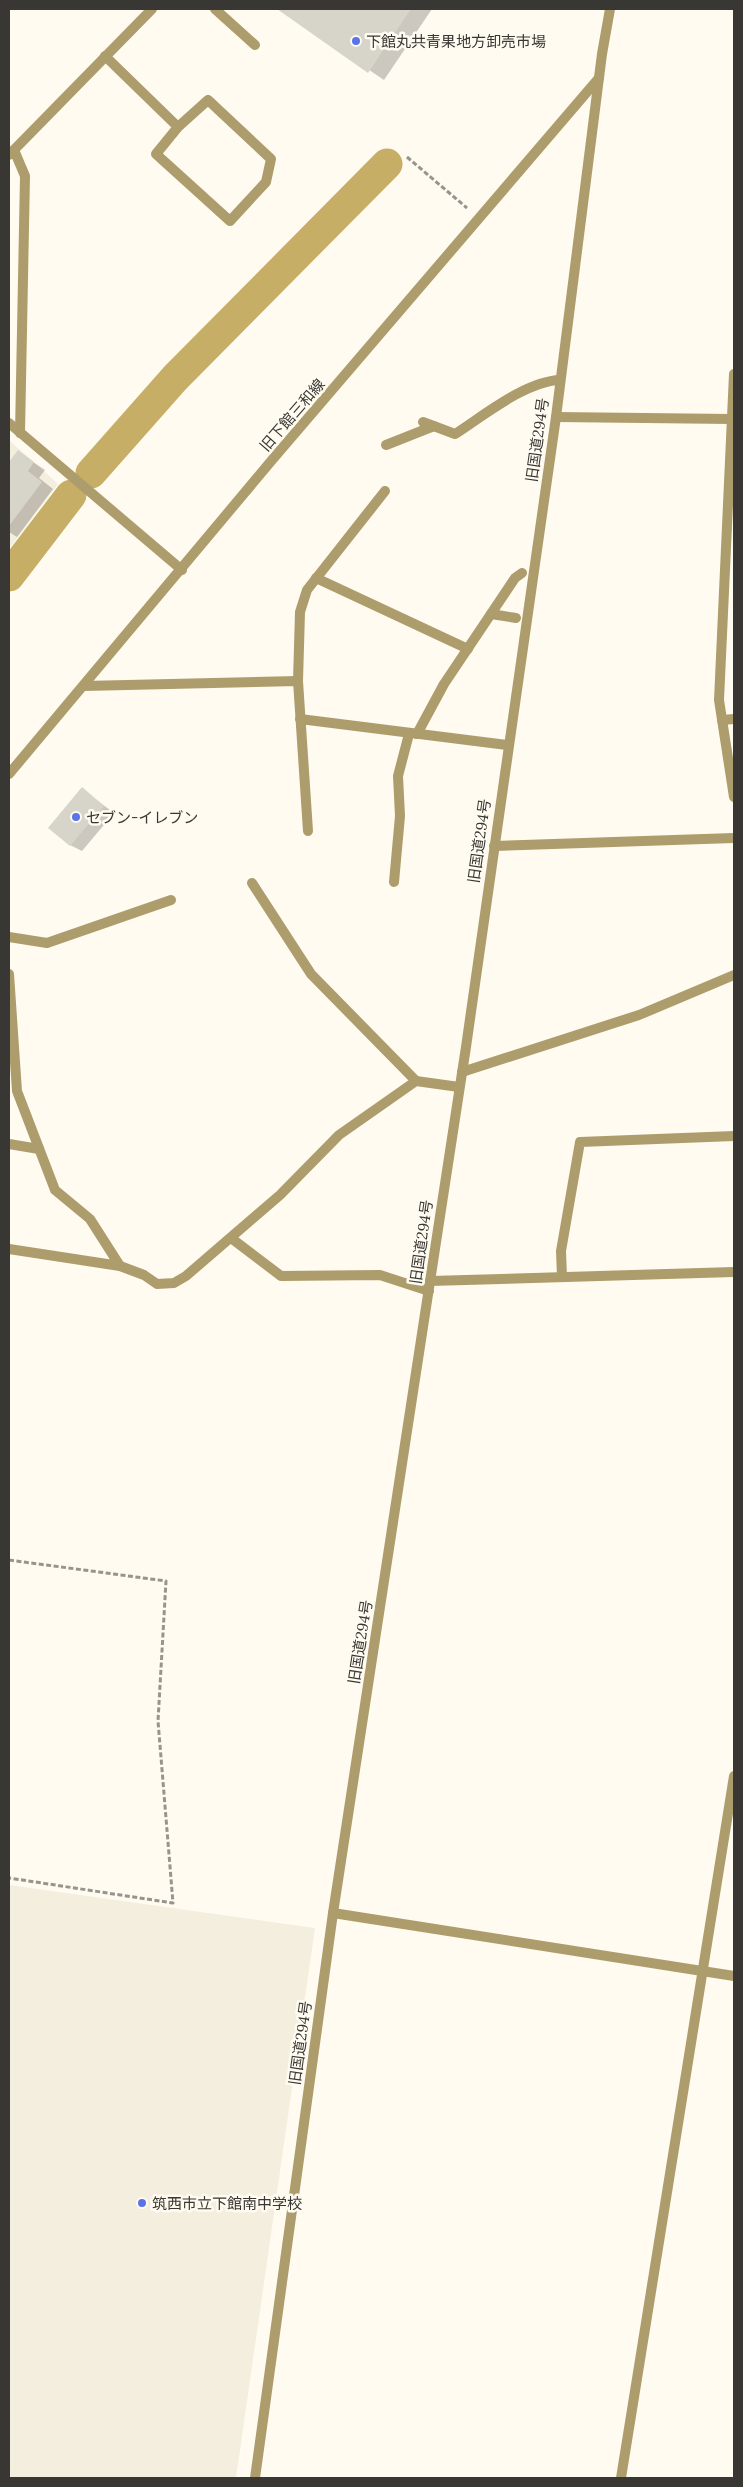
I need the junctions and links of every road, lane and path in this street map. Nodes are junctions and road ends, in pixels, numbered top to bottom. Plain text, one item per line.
1 (152, 9) edge
2 (215, 9) edge
3 (610, 9) edge
4 (255, 45) dead end
5 (105, 56) junction
6 (600, 78) junction
7 (178, 127) junction
8 (11, 153) edge
9 (407, 157) dead end
10 (467, 208) dead end
11 (734, 374) edge
12 (560, 380) junction
13 (556, 417) junction
14 (731, 418) junction
15 (423, 422) dead end
16 (9, 423) edge
17 (434, 426) junction
18 (20, 433) junction
19 (386, 445) dead end
20 (385, 491) dead end
21 (182, 570) junction
22 (522, 573) dead end
23 (316, 578) junction
24 (491, 614) junction
25 (516, 618) dead end
26 (468, 649) junction
27 (298, 681) junction
28 (84, 686) junction
29 (300, 719) junction
30 (734, 719) edge
31 (722, 720) junction
32 (413, 734) junction
33 (507, 745) junction
34 (9, 774) edge
35 (734, 797) edge
36 (308, 832) dead end
37 (734, 838) edge
38 (494, 846) junction
39 (394, 882) dead end
40 (252, 883) dead end
41 (171, 900) dead end
42 (9, 937) edge
43 (9, 974) edge
44 (734, 975) edge
45 (462, 1072) junction
46 (416, 1081) junction
47 (459, 1087) junction
48 (734, 1136) edge
49 (9, 1144) edge
50 (39, 1149) junction
51 (230, 1238) junction
52 (9, 1249) edge
53 (120, 1266) junction
54 (734, 1272) edge
55 (562, 1277) junction
56 (430, 1286) junction
57 (9, 1560) edge
58 (734, 1776) edge
59 (9, 1878) edge
60 (333, 1913) junction
61 (702, 1971) junction
62 (734, 1976) edge
63 (255, 2478) edge
64 (621, 2478) edge

1 - 5 street
2 - 4 street
3 - 6 street, 旧国道294号
5 - 7 street
5 - 8 street
6 - 12 street, 旧国道294号
6 - 21 street, 旧下館三和線
7 - 7 street
8 - 18 street
9 - 10 path
11 - 14 street
12 - 13 street, 旧国道294号
12 - 17 street
13 - 14 street
13 - 33 street, 旧国道294号
14 - 31 street
15 - 17 street
16 - 18 street
17 - 19 street
18 - 21 street
20 - 23 street
21 - 28 street, 旧下館三和線
22 - 24 street
23 - 26 street
23 - 27 street
24 - 25 street
24 - 26 street
26 - 32 street
27 - 28 street
27 - 29 street
28 - 34 street, 旧下館三和線
29 - 32 street
29 - 36 street
30 - 31 street
31 - 35 street
32 - 33 street
32 - 39 street
33 - 38 street, 旧国道294号
37 - 38 street
38 - 45 street, 旧国道294号
40 - 46 street
41 - 42 street
43 - 50 street
44 - 45 street
45 - 47 street, 旧国道294号
46 - 47 street
46 - 51 street
47 - 56 street, 旧国道294号
48 - 55 street
49 - 50 street
50 - 53 street
51 - 53 street
51 - 56 street
52 - 53 street
54 - 55 street
55 - 56 street
56 - 60 street, 旧国道294号
57 - 59 path
58 - 61 street
60 - 61 street
60 - 63 street, 旧国道294号
61 - 62 street
61 - 64 street

